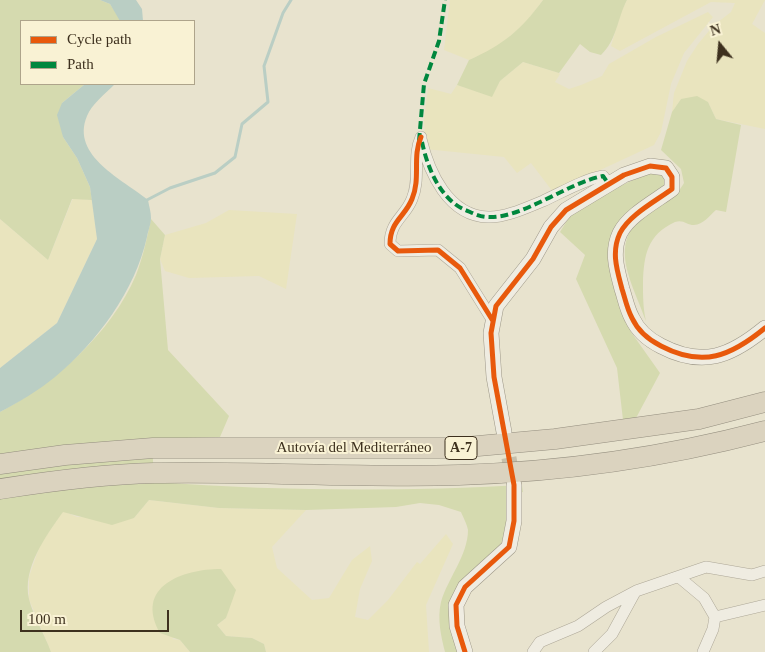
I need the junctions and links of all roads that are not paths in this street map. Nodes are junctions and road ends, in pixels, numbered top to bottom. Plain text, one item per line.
1 (608, 183) junction
2 (493, 322) junction
3 (765, 328) edge
4 (765, 402) edge
5 (765, 430) edge
6 (504, 432) tunnel mouth
7 (0, 464) edge
8 (514, 485) tunnel mouth
9 (0, 488) edge
10 (765, 572) edge
11 (680, 578) junction
12 (636, 591) junction
13 (765, 605) edge
14 (715, 617) junction
15 (465, 652) edge
16 (533, 652) edge
17 (594, 652) edge
18 (703, 652) edge

1 - 2 main road
1 - 2 street
1 - 3 main road
2 - 6 main road
4 - 7 highway, Autovía del Mediterráneo / A-7
5 - 9 highway, Autovía del Mediterráneo / A-7
8 - 15 main road
10 - 11 street
11 - 12 street
11 - 14 street
12 - 16 street
12 - 17 street
13 - 14 street
14 - 18 street

